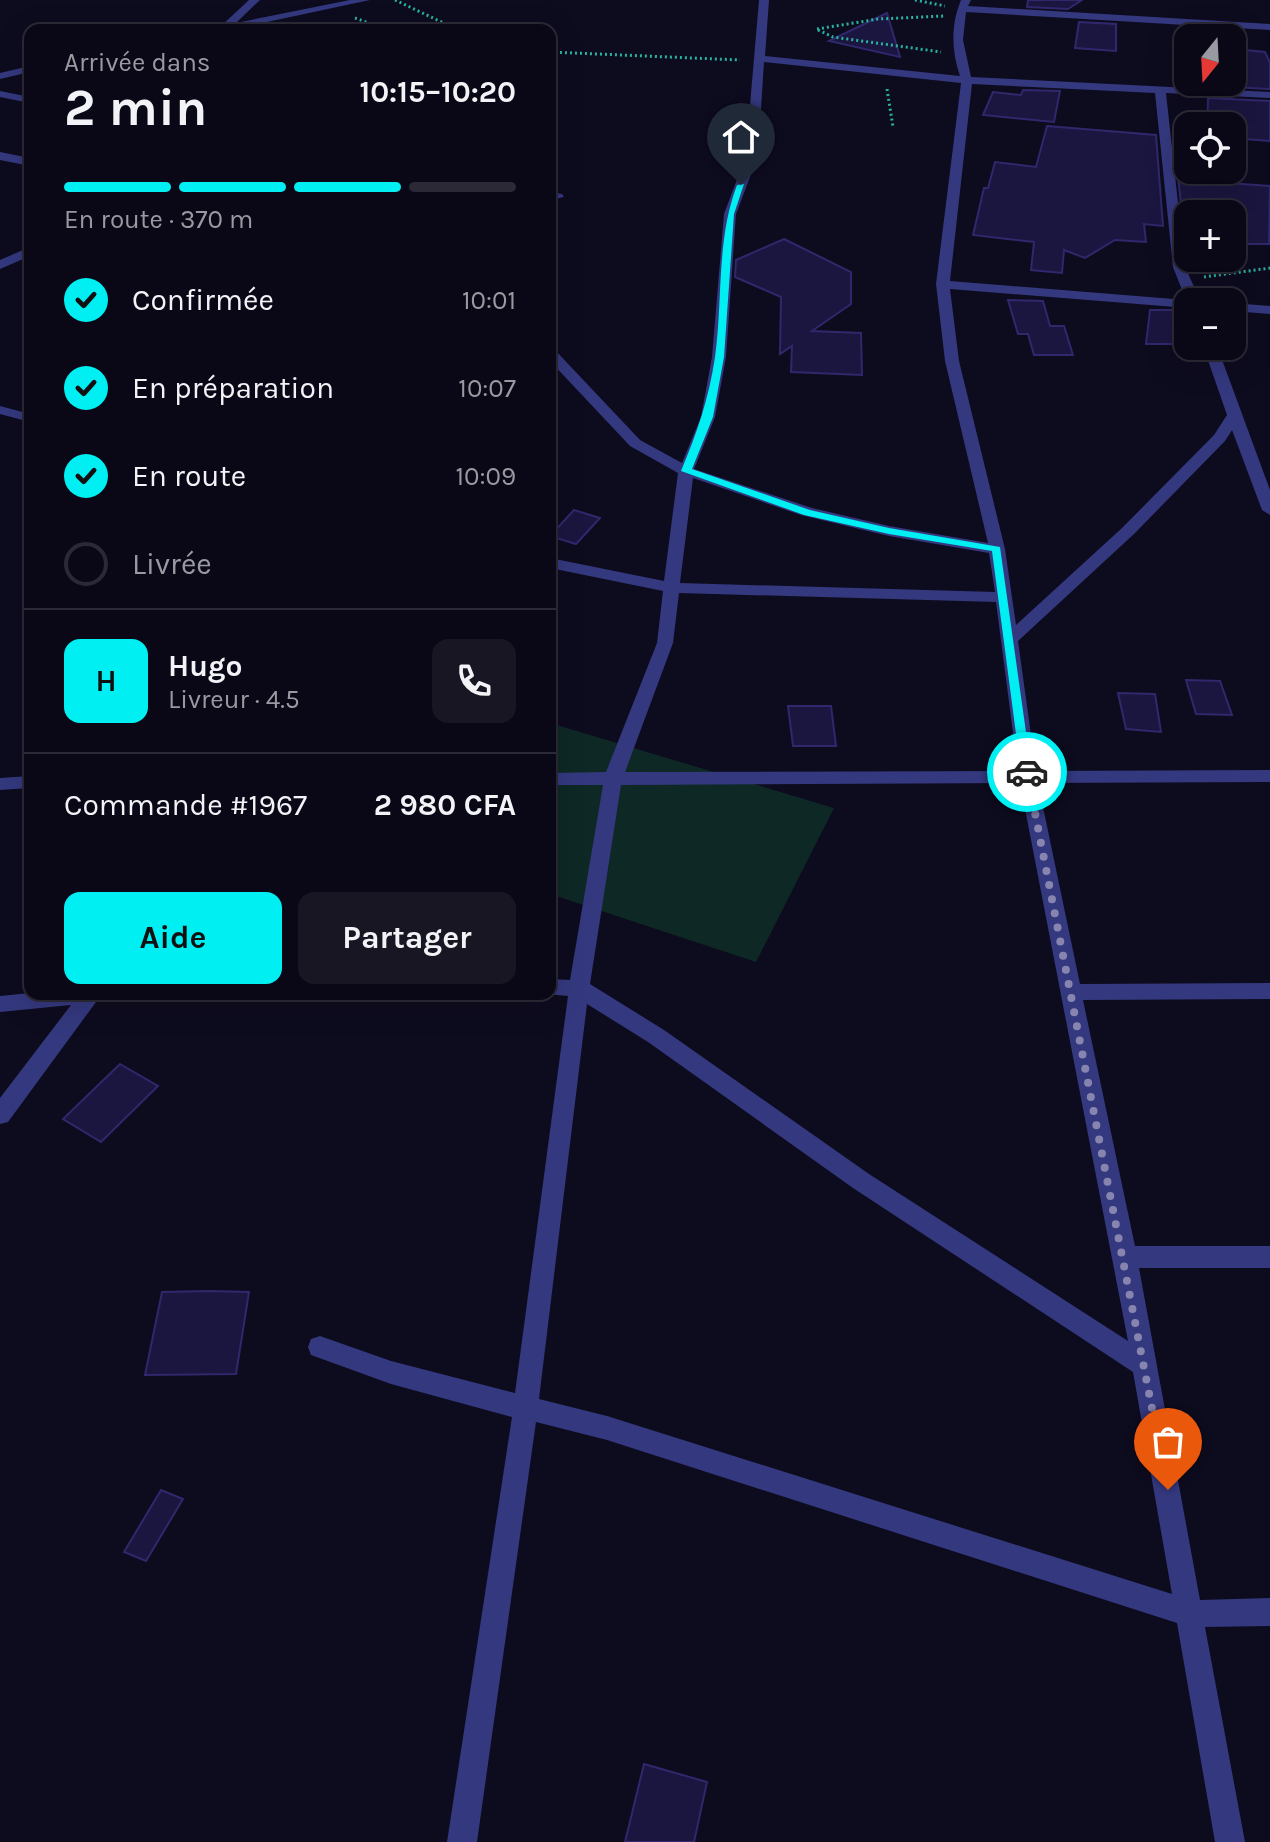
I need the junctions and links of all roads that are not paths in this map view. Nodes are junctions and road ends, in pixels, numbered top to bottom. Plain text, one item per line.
1 (255, 0) edge
2 (365, 0) edge
3 (764, 0) edge
4 (963, 8) edge
5 (225, 24) edge
6 (244, 24) edge
7 (1270, 27) edge
8 (757, 58) junction
9 (24, 70) edge
10 (0, 76) edge
11 (967, 80) junction
12 (1160, 88) junction
13 (0, 94) edge
14 (1270, 95) edge
15 (24, 99) edge
16 (0, 156) edge
17 (24, 161) edge
18 (24, 254) edge
19 (0, 265) edge
20 (943, 284) junction
21 (1187, 288) edge
22 (1174, 303) edge
23 (1246, 308) edge
24 (1270, 310) edge
25 (556, 359) edge
26 (1215, 360) edge
27 (0, 410) edge
28 (1234, 415) junction
29 (24, 416) edge
30 (686, 471) junction
31 (1270, 510) edge
32 (997, 549) junction
33 (556, 564) edge
34 (672, 588) junction
35 (1004, 597) junction
36 (1010, 639) junction
37 (1270, 776) edge
38 (1028, 778) junction
39 (556, 779) edge
40 (613, 779) junction
41 (24, 782) edge
42 (0, 784) edge
43 (556, 987) edge
44 (579, 988) junction
45 (1270, 991) edge
46 (1070, 992) junction
47 (40, 1000) edge
48 (86, 1000) edge
49 (0, 1004) edge
50 (0, 1115) edge
51 (1125, 1257) junction
52 (1270, 1257) edge
53 (320, 1347) dead end
54 (1145, 1366) junction
55 (526, 1406) junction
56 (1270, 1612) edge
57 (1191, 1614) junction
58 (462, 1842) edge
59 (1230, 1842) edge

1 - 5 street
2 - 6 street
3 - 8 street
4 - 7 street
4 - 11 street
8 - 11 street
8 - 30 street
9 - 10 street
11 - 12 street
11 - 20 street
12 - 14 street
12 - 21 street
13 - 15 street
16 - 17 street
18 - 19 street
20 - 22 street
20 - 32 street
23 - 24 street
25 - 30 street
26 - 28 street
27 - 29 street
28 - 31 street
28 - 36 street
30 - 32 street
30 - 34 street
32 - 35 street
33 - 34 street
34 - 35 street
34 - 40 street
35 - 36 street
36 - 38 street
37 - 38 street
38 - 40 street
38 - 46 street
39 - 40 street
40 - 44 street
41 - 42 street
43 - 44 street
44 - 54 street
44 - 55 street
45 - 46 street
46 - 51 street
47 - 49 street
48 - 50 street
51 - 52 street
51 - 54 street
53 - 55 street
54 - 57 street
55 - 57 street
55 - 58 street
56 - 57 street
57 - 59 street

